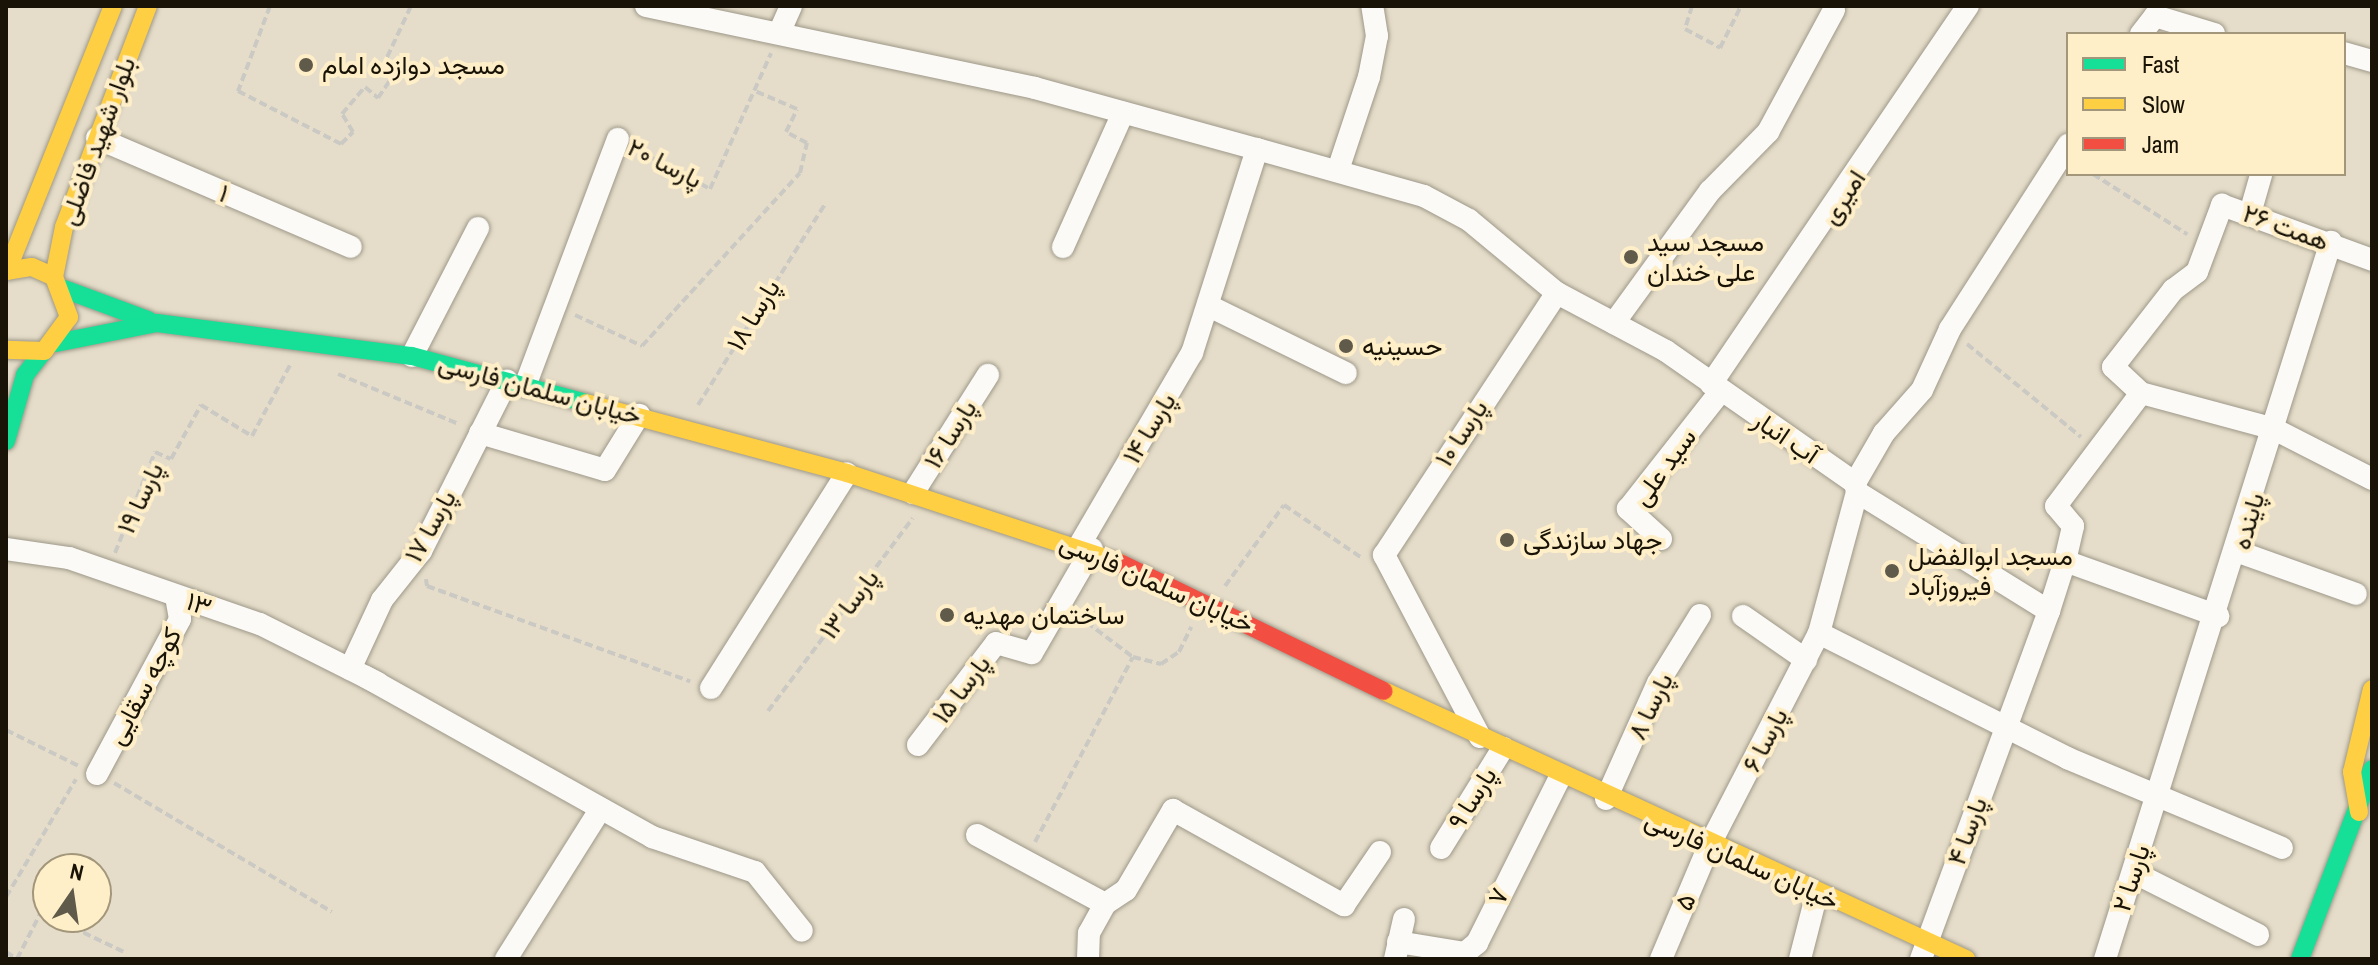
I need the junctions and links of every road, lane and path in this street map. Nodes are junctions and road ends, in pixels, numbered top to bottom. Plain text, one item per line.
1 (113, 6) edge
2 (148, 6) edge
3 (270, 6) edge
4 (411, 6) edge
5 (646, 6) edge
6 (791, 6) edge
7 (1372, 6) edge
8 (1692, 6) edge
9 (1741, 6) edge
10 (1968, 6) edge
11 (1834, 10) dead end
12 (780, 31) junction
13 (2143, 32) edge
14 (2207, 32) edge
15 (2346, 54) edge
16 (2372, 61) edge
17 (755, 91) junction
18 (1123, 113) junction
19 (97, 138) junction
20 (618, 139) joint
21 (2066, 148) edge
22 (1257, 149) junction
23 (1338, 170) junction
24 (2096, 176) edge
25 (2260, 176) edge
26 (825, 204) dead end
27 (2251, 210) junction
28 (478, 228) dead end
29 (2331, 242) junction
30 (2207, 245) junction
31 (351, 247) dead end
32 (1063, 247) dead end
33 (2372, 260) edge
34 (6, 271) edge
35 (59, 283) junction
36 (1557, 293) junction
37 (1211, 307) junction
38 (554, 308) junction
39 (157, 323) junction
40 (1614, 323) junction
41 (1950, 329) junction
42 (50, 347) junction
43 (6, 350) edge
44 (295, 356) dead end
45 (412, 356) junction
46 (324, 368) dead end
47 (1346, 373) dead end
48 (988, 375) dead end
49 (516, 384) junction
50 (1716, 388) junction
51 (2141, 393) junction
52 (639, 415) junction
53 (684, 428) junction
54 (2274, 429) junction
55 (480, 433) junction
56 (6, 441) edge
57 (2097, 451) junction
58 (847, 473) junction
59 (2372, 479) edge
60 (1856, 487) junction
61 (921, 495) junction
62 (1661, 539) dead end
63 (1086, 547) junction
64 (6, 549) edge
65 (421, 551) junction
66 (2239, 552) junction
67 (2065, 561) junction
68 (108, 572) junction
69 (1397, 582) junction
70 (2356, 594) dead end
71 (176, 596) junction
72 (1208, 602) junction
73 (2049, 611) junction
74 (1055, 612) junction
75 (1700, 615) dead end
76 (1743, 616) dead end
77 (2218, 616) junction
78 (1819, 633) junction
79 (1133, 657) junction
80 (1806, 660) junction
81 (366, 677) junction
82 (711, 688) joint
83 (2372, 689) edge
84 (768, 711) dead end
85 (2007, 724) junction
86 (6, 730) edge
87 (1480, 737) junction
88 (918, 745) dead end
89 (1503, 748) junction
90 (2372, 769) edge
91 (90, 771) junction
92 (1560, 777) junction
93 (2158, 797) junction
94 (1606, 799) junction
95 (600, 810) junction
96 (2359, 812) junction
97 (977, 835) dead end
98 (1709, 846) junction
99 (1441, 848) dead end
100 (2282, 848) dead end
101 (1380, 852) dead end
102 (1024, 860) junction
103 (2133, 872) junction
104 (1817, 893) junction
105 (6, 897) edge
106 (1105, 904) junction
107 (6, 905) edge
108 (332, 912) dead end
109 (1404, 919) dead end
110 (32, 930) edge
111 (802, 931) dead end
112 (84, 933) edge
113 (6, 935) edge
114 (2258, 935) dead end
115 (1924, 950) edge
116 (1396, 951) edge
117 (6, 952) edge
118 (126, 953) dead end
119 (506, 959) edge
120 (1088, 959) edge
121 (1661, 959) edge
122 (1800, 959) edge
123 (1966, 959) edge
124 (2105, 959) edge
125 (2300, 959) edge

1 - 34 main road, بلوار شهید فاضلی
2 - 19 main road, بلوار شهید فاضلی
3 - 4 path
5 - 12 street
6 - 12 street
7 - 23 street
8 - 9 path
10 - 50 street, امیری
11 - 40 street
12 - 17 path, پارسا ۲۰
12 - 18 street
13 - 14 street
15 - 16 street
17 - 20 path, پارسا ۲۰
17 - 38 path
18 - 22 street
18 - 32 street
19 - 31 street, ۱
19 - 35 main road, بلوار شهید فاضلی
20 - 38 street, پارسا ۲۰
21 - 41 street, پارسا ۶
22 - 23 street
22 - 37 street, پارسا ۱۴
23 - 36 street
24 - 30 path
25 - 27 street
26 - 53 path, پارسا ۱۸
27 - 29 street, همت ۲۶
27 - 30 street, همت ۲۶
28 - 45 street
29 - 33 street, همت ۲۶
29 - 54 street, پاینده
30 - 51 street, همت ۲۶
34 - 35 main road, خیابان سلمان فارسی
35 - 39 main road, خیابان سلمان فارسی
35 - 42 main road, بلوار شهید فاضلی
36 - 40 street
36 - 69 street, پارسا ۱۰
37 - 47 street
37 - 63 street, پارسا ۱۴
38 - 49 street, پارسا ۲۰
39 - 42 main road, خیابان سلمان فارسی
39 - 45 main road, خیابان سلمان فارسی
40 - 50 street
41 - 57 path
41 - 60 street, پارسا ۶
42 - 43 main road, خیابان سلمان فارسی
42 - 56 main road
44 - 68 path, پارسا ۱۹
45 - 49 main road, خیابان سلمان فارسی
46 - 55 path
48 - 61 street, پارسا ۱۶
49 - 52 main road, خیابان سلمان فارسی
49 - 55 street, پارسا ۱۷
50 - 60 street, آب انبار
50 - 62 street, سید علی
51 - 54 street
51 - 57 street
52 - 53 main road, خیابان سلمان فارسی
52 - 55 street
53 - 58 main road, خیابان سلمان فارسی
54 - 59 street
54 - 66 street, پاینده
55 - 65 street, پارسا ۱۷
57 - 67 street, پارسا ۴
58 - 61 main road, خیابان سلمان فارسی
58 - 82 street
60 - 73 street, آب انبار
60 - 78 street, پارسا ۶
61 - 63 main road, خیابان سلمان فارسی
61 - 84 path, پارسا ۱۳
63 - 72 main road, خیابان سلمان فارسی
63 - 74 street, پارسا ۱۵
64 - 68 street, ۱۳
65 - 81 street, پارسا ۱۷
65 - 82 path
66 - 70 street
66 - 77 street, پاینده
67 - 73 street, پارسا ۴
67 - 77 street
68 - 71 street, ۱۳
69 - 72 path
69 - 87 street, پارسا ۱۰
71 - 81 street, ۱۳
71 - 91 street, کوچه سقایی
72 - 79 path
72 - 87 main road, خیابان سلمان فارسی
73 - 85 street, پارسا ۴
74 - 79 path
74 - 88 street, پارسا ۱۵
75 - 94 street, پارسا ۸
76 - 80 street
77 - 93 street, پاینده
78 - 80 street, پارسا ۶
78 - 85 street
79 - 102 path
80 - 98 street, پارسا ۶
81 - 95 street, ۱۳
83 - 96 main road
85 - 93 street
85 - 115 street, پارسا ۴
86 - 91 path
87 - 89 main road, خیابان سلمان فارسی
89 - 92 main road, خیابان سلمان فارسی
89 - 99 street, پارسا ۹
90 - 96 main road
91 - 105 path
91 - 108 path
92 - 94 main road, خیابان سلمان فارسی
92 - 116 street, ۷
93 - 100 street
93 - 103 street, پارسا ۲
94 - 98 main road, خیابان سلمان فارسی
95 - 111 street, ۱۳
95 - 119 street
96 - 125 main road
97 - 102 street
98 - 104 main road, خیابان سلمان فارسی
98 - 121 street, ۵
101 - 106 street
102 - 106 street
103 - 114 street
103 - 124 street, پارسا ۲
104 - 115 main road, خیابان سلمان فارسی
104 - 122 street
106 - 120 street
107 - 113 path
109 - 116 street
110 - 117 path
112 - 118 path
115 - 123 main road, خیابان سلمان فارسی

